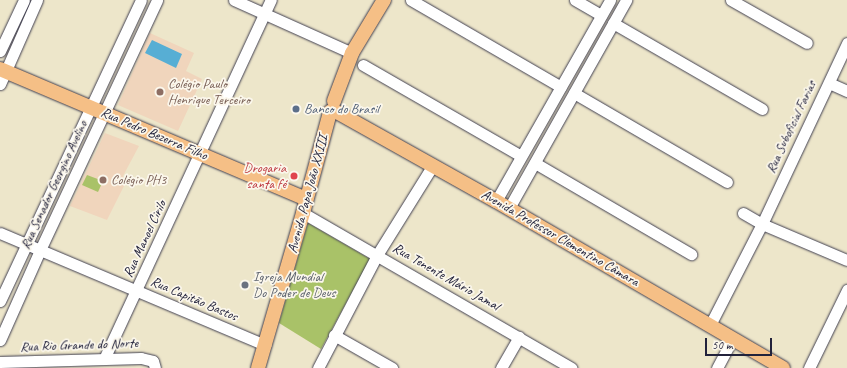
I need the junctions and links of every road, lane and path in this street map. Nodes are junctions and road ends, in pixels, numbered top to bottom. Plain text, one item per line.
1 (24, 0) edge
2 (37, 0) edge
3 (142, 0) edge
4 (158, 0) edge
5 (234, 0) edge
6 (271, 0) edge
7 (411, 0) edge
8 (575, 0) edge
9 (610, 0) edge
10 (626, 0) edge
11 (731, 0) edge
12 (381, 1) edge
13 (265, 13) junction
14 (602, 15) junction
15 (613, 23) junction
16 (807, 43) dead end
17 (847, 43) edge
18 (0, 51) edge
19 (352, 53) junction
20 (577, 57) junction
21 (590, 64) junction
22 (362, 65) dead end
23 (2, 75) edge
24 (829, 83) junction
25 (561, 87) junction
26 (847, 91) edge
27 (574, 93) junction
28 (91, 108) junction
29 (333, 108) junction
30 (762, 109) dead end
31 (104, 113) junction
32 (537, 128) junction
33 (550, 136) junction
34 (201, 154) junction
35 (521, 156) junction
36 (535, 163) junction
37 (434, 166) junction
38 (727, 182) dead end
39 (307, 199) junction
40 (496, 200) junction
41 (509, 208) junction
42 (303, 213) junction
43 (743, 213) dead end
44 (762, 224) junction
45 (0, 233) edge
46 (27, 244) junction
47 (40, 250) junction
48 (691, 254) dead end
49 (377, 255) junction
50 (847, 260) edge
51 (847, 290) edge
52 (137, 291) junction
53 (0, 301) edge
54 (710, 325) junction
55 (334, 335) junction
56 (519, 337) junction
57 (733, 338) junction
58 (0, 340) edge
59 (265, 345) junction
60 (104, 359) junction
61 (0, 362) edge
62 (155, 367) edge
63 (258, 368) edge
64 (318, 368) edge
65 (392, 368) edge
66 (501, 368) edge
67 (572, 368) edge
68 (717, 368) edge
69 (783, 368) edge
70 (809, 368) edge

1 - 18 street
2 - 23 street
3 - 28 street, Rua Senador Georgino Avelino
4 - 31 street, Rua Senador Georgino Avelino
5 - 13 street
6 - 13 street, Rua Manoel Cirilo
7 - 25 street
8 - 14 street
9 - 14 street
10 - 15 street
11 - 16 street
12 - 19 main road, Avenida Papa João XXIII
13 - 19 street
13 - 34 street, Rua Manoel Cirilo
14 - 20 street
15 - 21 street
15 - 30 street
17 - 24 street, Rua Suboficial Farias
19 - 29 main road, Avenida Papa João XXIII
20 - 21 street
20 - 25 street
21 - 27 street
22 - 35 street
23 - 28 main road, Rua Pedro Bezerra Filho
24 - 26 street
24 - 44 street, Rua Suboficial Farias
25 - 32 street
27 - 33 street
27 - 38 street
28 - 31 main road, Rua Pedro Bezerra Filho
28 - 46 street, Rua Senador Georgino Avelino
29 - 37 main road, Avenida Professor Clementino Câmara
29 - 39 main road, Avenida Papa João XXIII
31 - 34 main road, Rua Pedro Bezerra Filho
31 - 47 street, Rua Senador Georgino Avelino
32 - 33 street
32 - 35 street
33 - 36 street
34 - 39 main road, Rua Pedro Bezerra Filho
34 - 52 street, Rua Manoel Cirilo
35 - 40 street
36 - 41 street
36 - 48 street
37 - 40 main road, Avenida Professor Clementino Câmara
37 - 49 street
39 - 42 main road, Avenida Papa João XXIII
40 - 41 main road, Avenida Professor Clementino Câmara
41 - 54 main road, Avenida Professor Clementino Câmara
42 - 49 street, Rua Tenente Mário Jamal
42 - 59 main road, Avenida Papa João XXIII
43 - 44 street
44 - 50 street
44 - 54 street, Rua Suboficial Farias
45 - 46 street, Rua Capitão Bastos
46 - 47 street, Rua Capitão Bastos
46 - 53 street, Rua Senador Georgino Avelino
47 - 52 street, Rua Capitão Bastos
47 - 58 street, Rua Senador Georgino Avelino
49 - 55 street
49 - 56 street, Rua Tenente Mário Jamal
51 - 70 street
52 - 59 street, Rua Capitão Bastos
52 - 60 street, Rua Manoel Cirilo
54 - 57 main road, Avenida Professor Clementino Câmara
55 - 64 street
55 - 65 street
56 - 66 street
56 - 67 street, Rua Tenente Mário Jamal
57 - 68 street
57 - 69 main road, Avenida Professor Clementino Câmara
59 - 63 main road, Avenida Papa João XXIII
60 - 61 street, Rua Rio Grande do Norte
60 - 62 street, Rua Rio Grande do Norte

